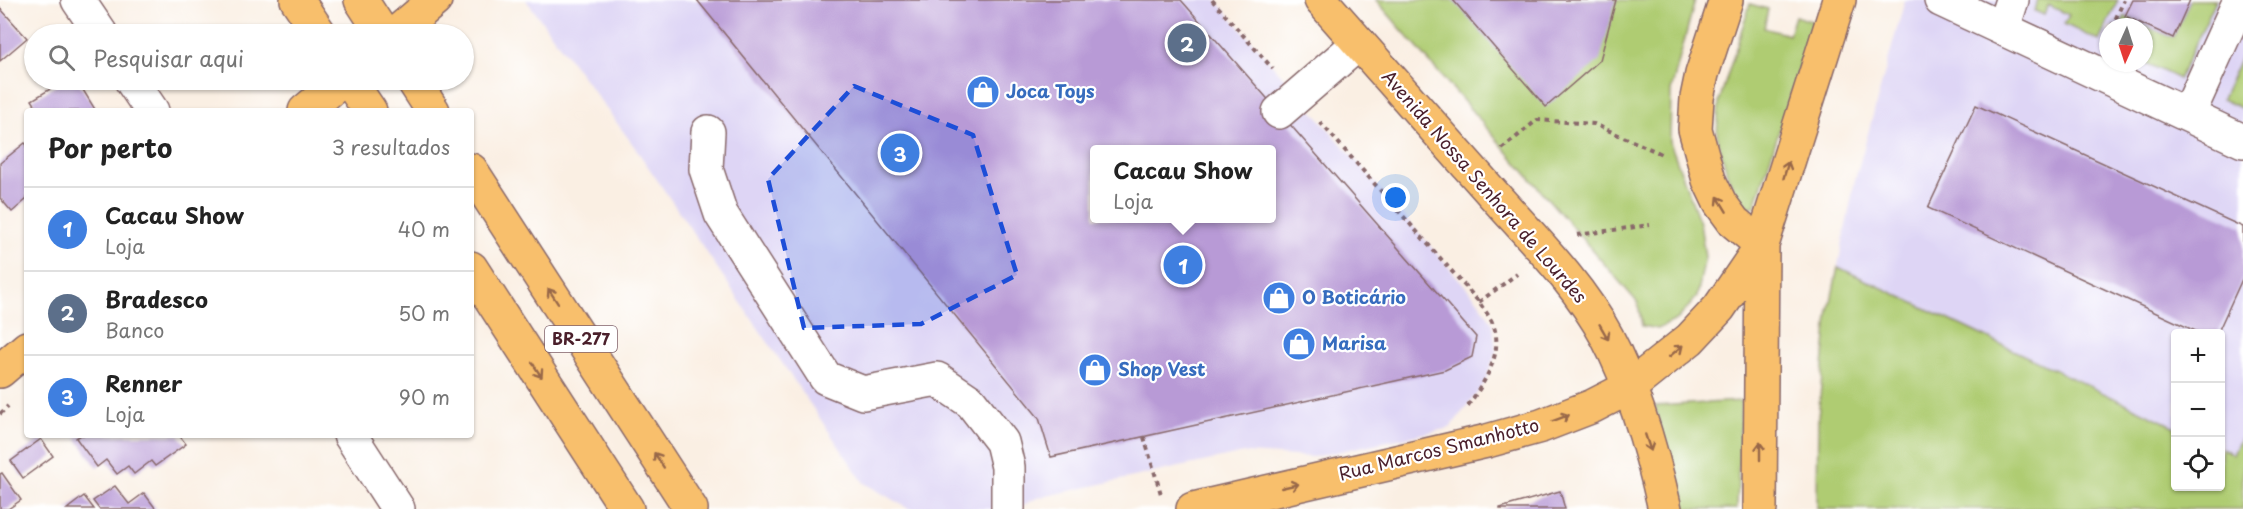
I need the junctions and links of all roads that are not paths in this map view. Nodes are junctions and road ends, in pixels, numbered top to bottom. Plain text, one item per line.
1 (78, 0) edge
2 (297, 0) edge
3 (435, 0) edge
4 (1321, 0) edge
5 (1725, 0) edge
6 (1839, 0) edge
7 (1941, 0) edge
8 (2240, 0) edge
9 (2007, 14) edge
10 (377, 21) edge
11 (94, 24) edge
12 (313, 24) edge
13 (1359, 43) junction
14 (138, 90) edge
15 (330, 90) edge
16 (356, 90) edge
17 (419, 90) edge
18 (1288, 104) road end
19 (150, 108) edge
20 (309, 108) edge
21 (368, 108) edge
22 (431, 108) edge
23 (2188, 116) junction
24 (708, 132) dead end
25 (2243, 141) edge
26 (474, 175) edge
27 (1762, 246) junction
28 (474, 273) edge
29 (24, 351) edge
30 (0, 371) edge
31 (1630, 387) junction
32 (352, 438) edge
33 (1178, 504) edge
34 (398, 509) edge
35 (627, 509) edge
36 (691, 509) edge
37 (1008, 509) edge
38 (1665, 509) edge
39 (1760, 509) edge

1 - 11 street
2 - 12 main road
3 - 10 main road
4 - 13 main road, Avenida Nossa Senhora de Lourdes
27 -> 5 main road
27 -> 6 main road
7 - 9 street
8 - 23 street
9 - 23 street
13 - 18 street
13 -> 31 main road, Avenida Nossa Senhora de Lourdes
14 - 19 street
15 - 20 main road
16 - 21 main road
17 - 22 main road
23 - 25 street
24 - 37 street
36 -> 26 main road, BR-277
31 -> 27 main road, Rua Marcos Smanhotto
39 -> 27 main road
28 -> 35 main road, BR-277
29 - 30 main road
33 -> 31 main road, Rua Marcos Smanhotto
31 -> 38 main road, Avenida Nossa Senhora de Lourdes
32 - 34 street

